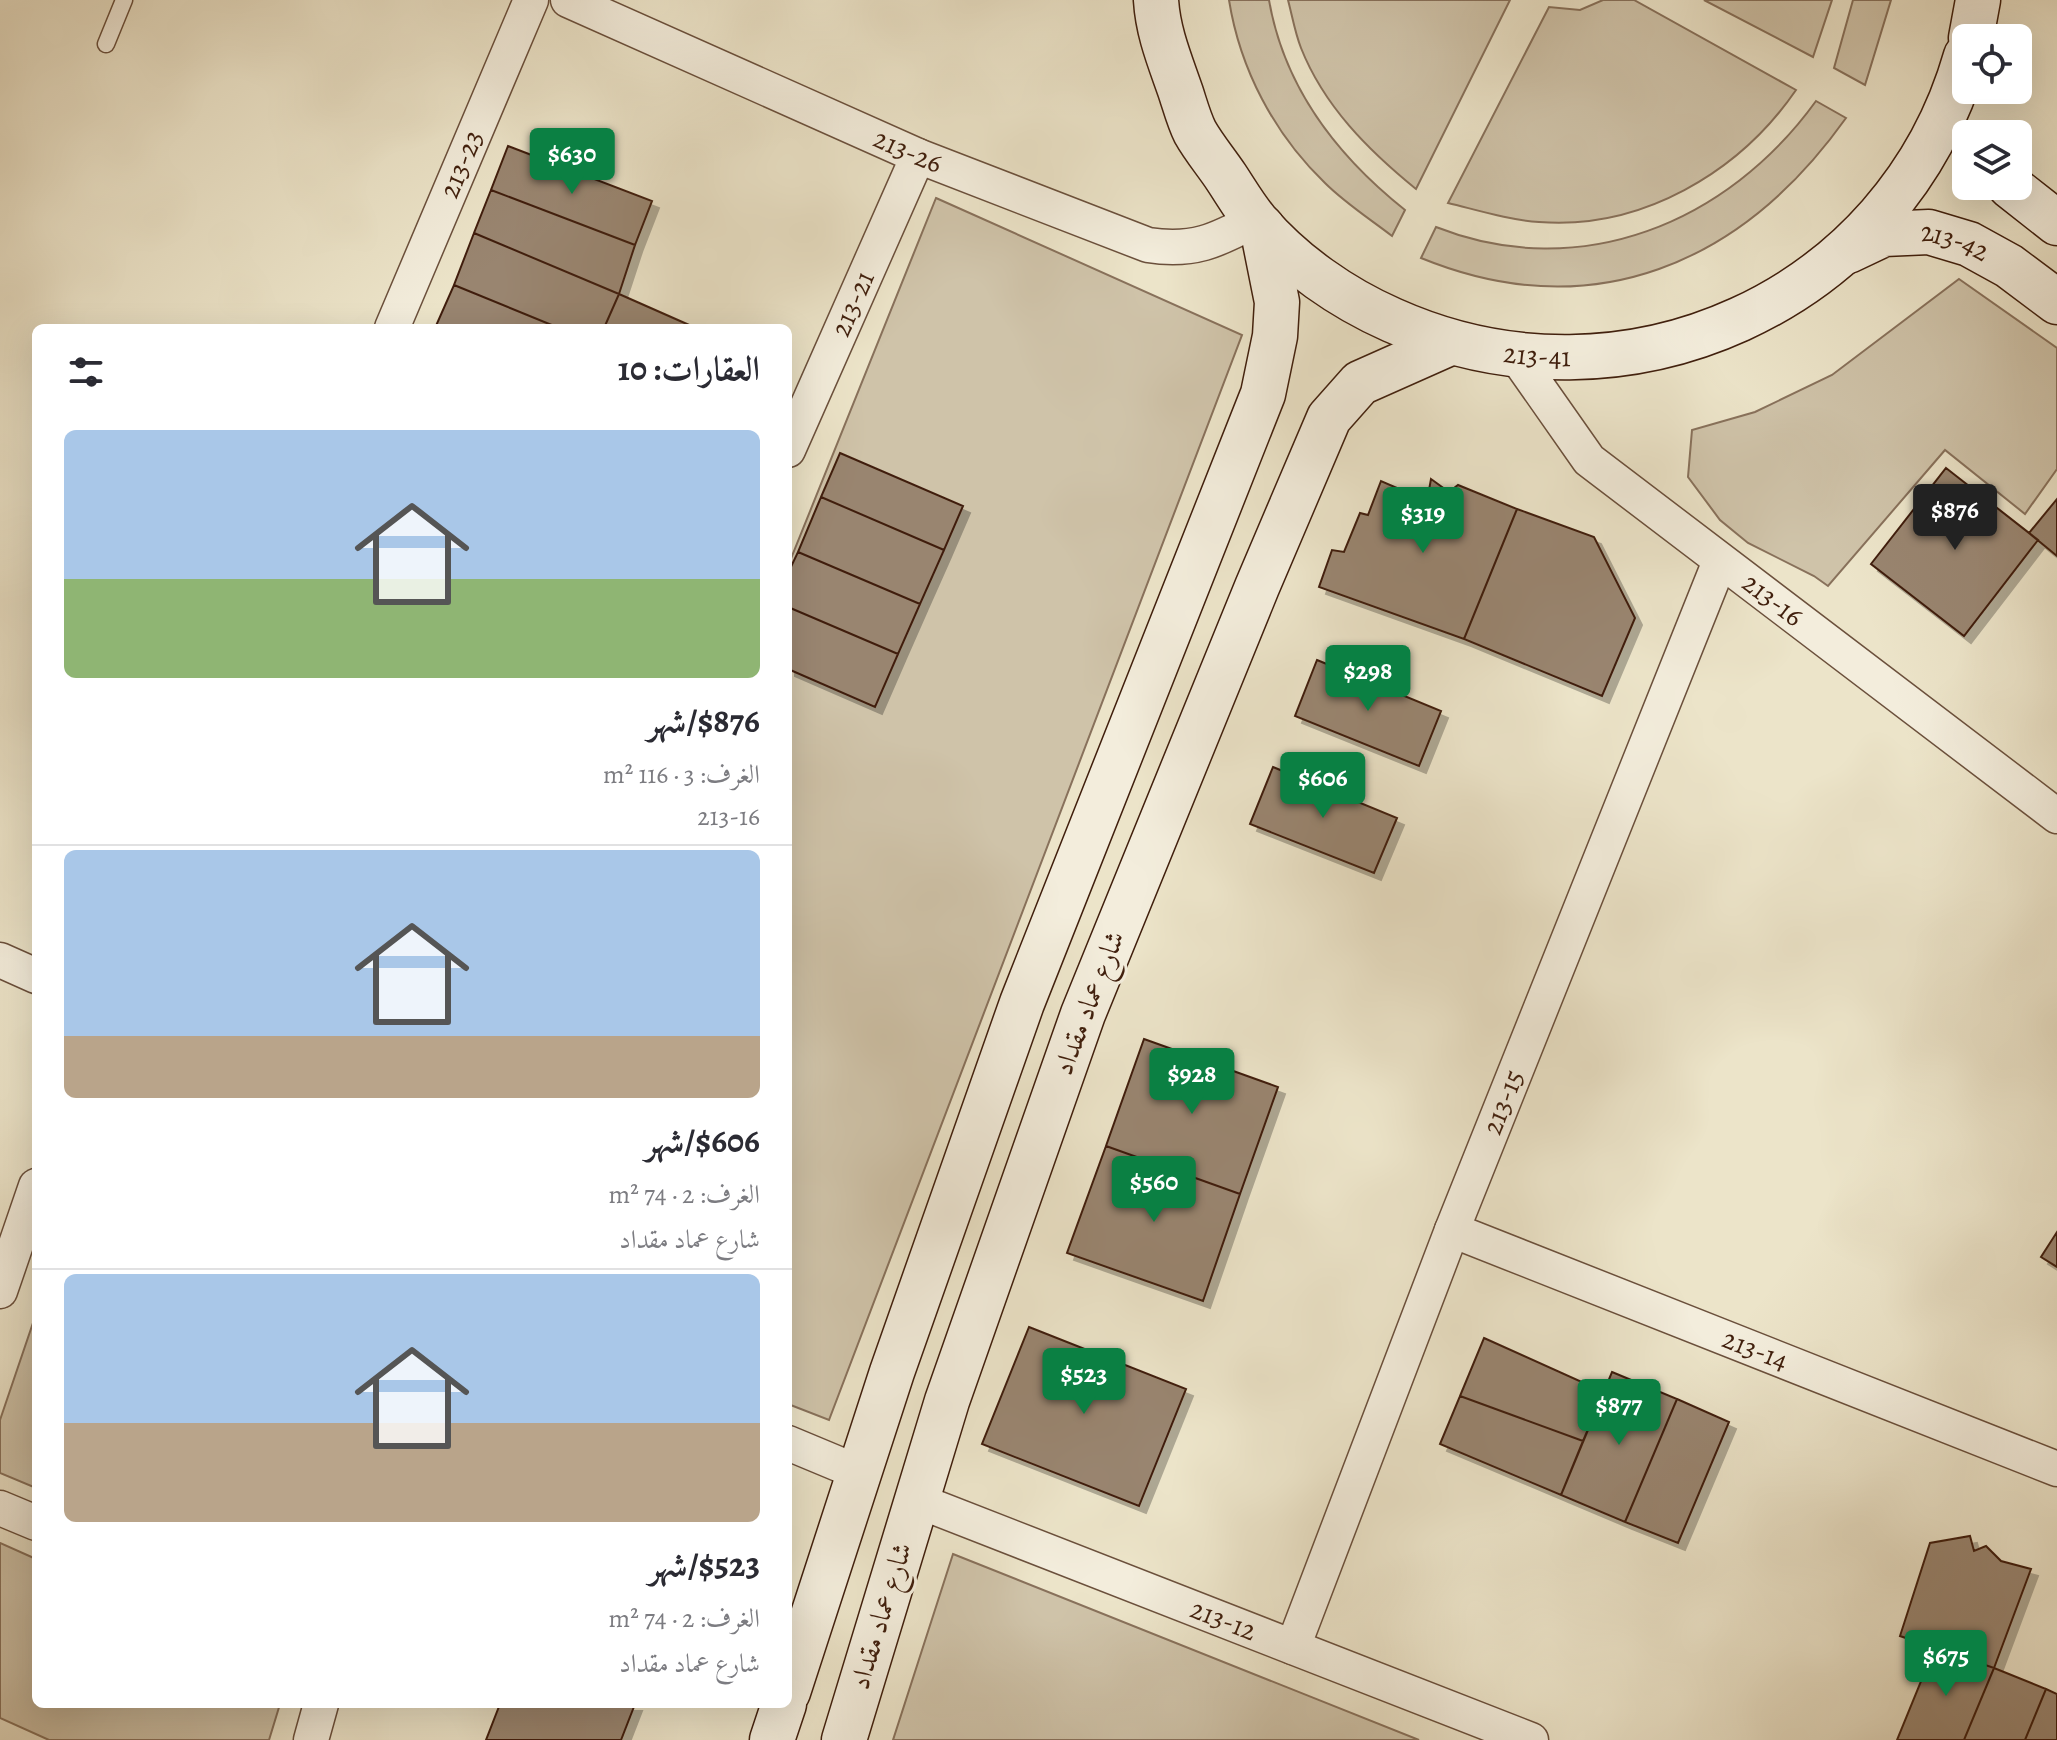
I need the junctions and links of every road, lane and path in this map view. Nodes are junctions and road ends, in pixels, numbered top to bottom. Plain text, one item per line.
1 (124, 0) edge
2 (531, 0) edge
3 (568, 0) edge
4 (1156, 0) edge
5 (1978, 0) edge
6 (1973, 24) edge
7 (106, 44) dead end
8 (1952, 92) edge
9 (918, 156) junction
10 (2028, 200) edge
11 (2057, 223) edge
12 (1258, 224) junction
13 (1842, 254) junction
14 (2057, 302) edge
15 (394, 324) edge
16 (1450, 343) junction
17 (1516, 356) junction
18 (792, 441) edge
19 (1720, 561) junction
20 (2057, 816) edge
21 (0, 960) edge
22 (32, 974) edge
23 (32, 1198) edge
24 (1452, 1230) junction
25 (0, 1291) edge
26 (792, 1445) edge
27 (2057, 1469) edge
28 (860, 1473) junction
29 (916, 1500) junction
30 (0, 1508) edge
31 (32, 1521) edge
32 (1293, 1647) junction
33 (792, 1680) edge
34 (320, 1708) edge
35 (783, 1708) edge
36 (311, 1740) edge
37 (772, 1740) edge
38 (844, 1740) edge
39 (1531, 1740) edge

1 - 7 lane
2 - 15 street, 213-23
3 - 9 street, 213-26
4 - 12 street, 213-41
5 - 6 street, 213-41
8 - 13 street, 213-41
9 - 12 street, 213-26
9 - 18 street, 213-21
10 - 11 street
12 - 16 street, 213-41
12 - 28 street
13 - 14 street, 213-42
13 - 17 street, 213-41
16 - 17 street, 213-41
16 - 29 street, شارع عماد مقداد
17 - 19 street, 213-16
19 - 20 street, 213-16
19 - 24 street, 213-15
21 - 22 street
23 - 25 street
24 - 27 street, 213-14
24 - 32 street, 213-15
26 - 28 street
28 - 33 street
29 - 32 street, 213-12
29 - 38 street, شارع عماد مقداد
30 - 31 street
32 - 39 street, 213-12
34 - 36 street
35 - 37 street

